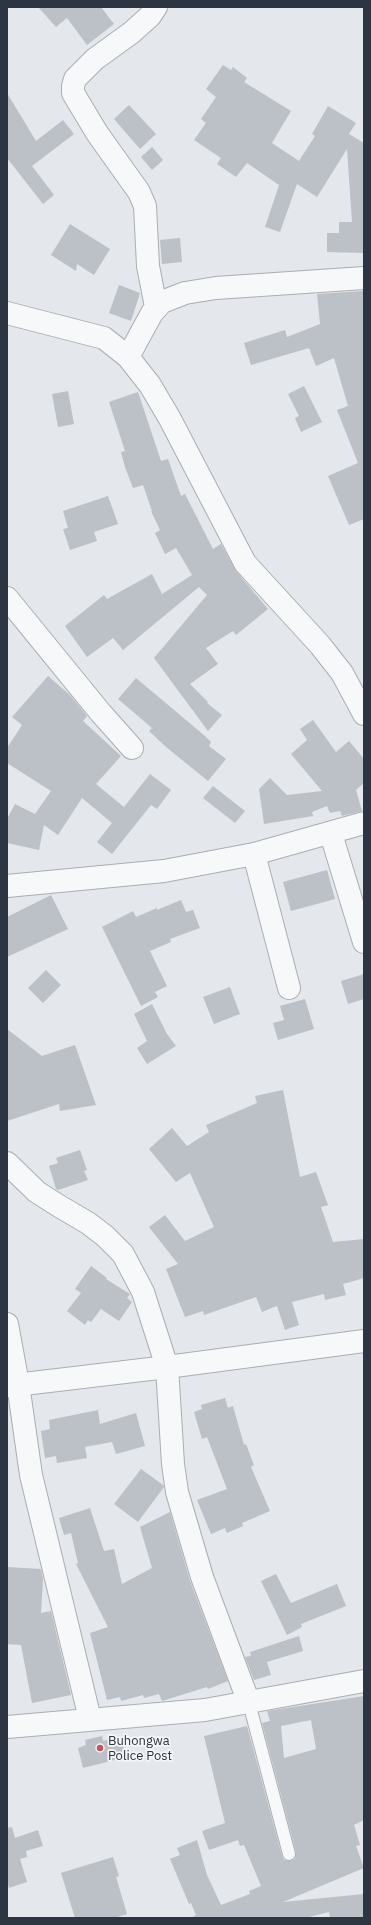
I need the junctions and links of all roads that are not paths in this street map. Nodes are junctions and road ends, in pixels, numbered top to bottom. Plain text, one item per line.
1 (156, 7) edge
2 (364, 278) edge
3 (156, 307) junction
4 (7, 312) edge
5 (128, 357) junction
6 (7, 598) edge
7 (364, 714) edge
8 (132, 748) dead end
9 (364, 823) edge
10 (331, 834) junction
11 (254, 854) junction
12 (7, 886) edge
13 (364, 942) edge
14 (290, 988) dead end
15 (7, 1163) edge
16 (7, 1324) edge
17 (364, 1341) edge
18 (167, 1367) junction
19 (12, 1385) edge
20 (364, 1681) edge
21 (249, 1703) junction
22 (90, 1719) junction
23 (7, 1727) edge
24 (289, 1854) dead end

1 - 3 street
2 - 3 street
3 - 5 street
4 - 5 street
5 - 7 street
6 - 8 street
9 - 10 street
10 - 11 street
10 - 13 street
11 - 12 street
11 - 14 street
15 - 18 street
16 - 19 street
17 - 18 street
18 - 19 street
18 - 21 street
19 - 22 street
20 - 21 street
21 - 22 street
21 - 24 lane
22 - 23 street

